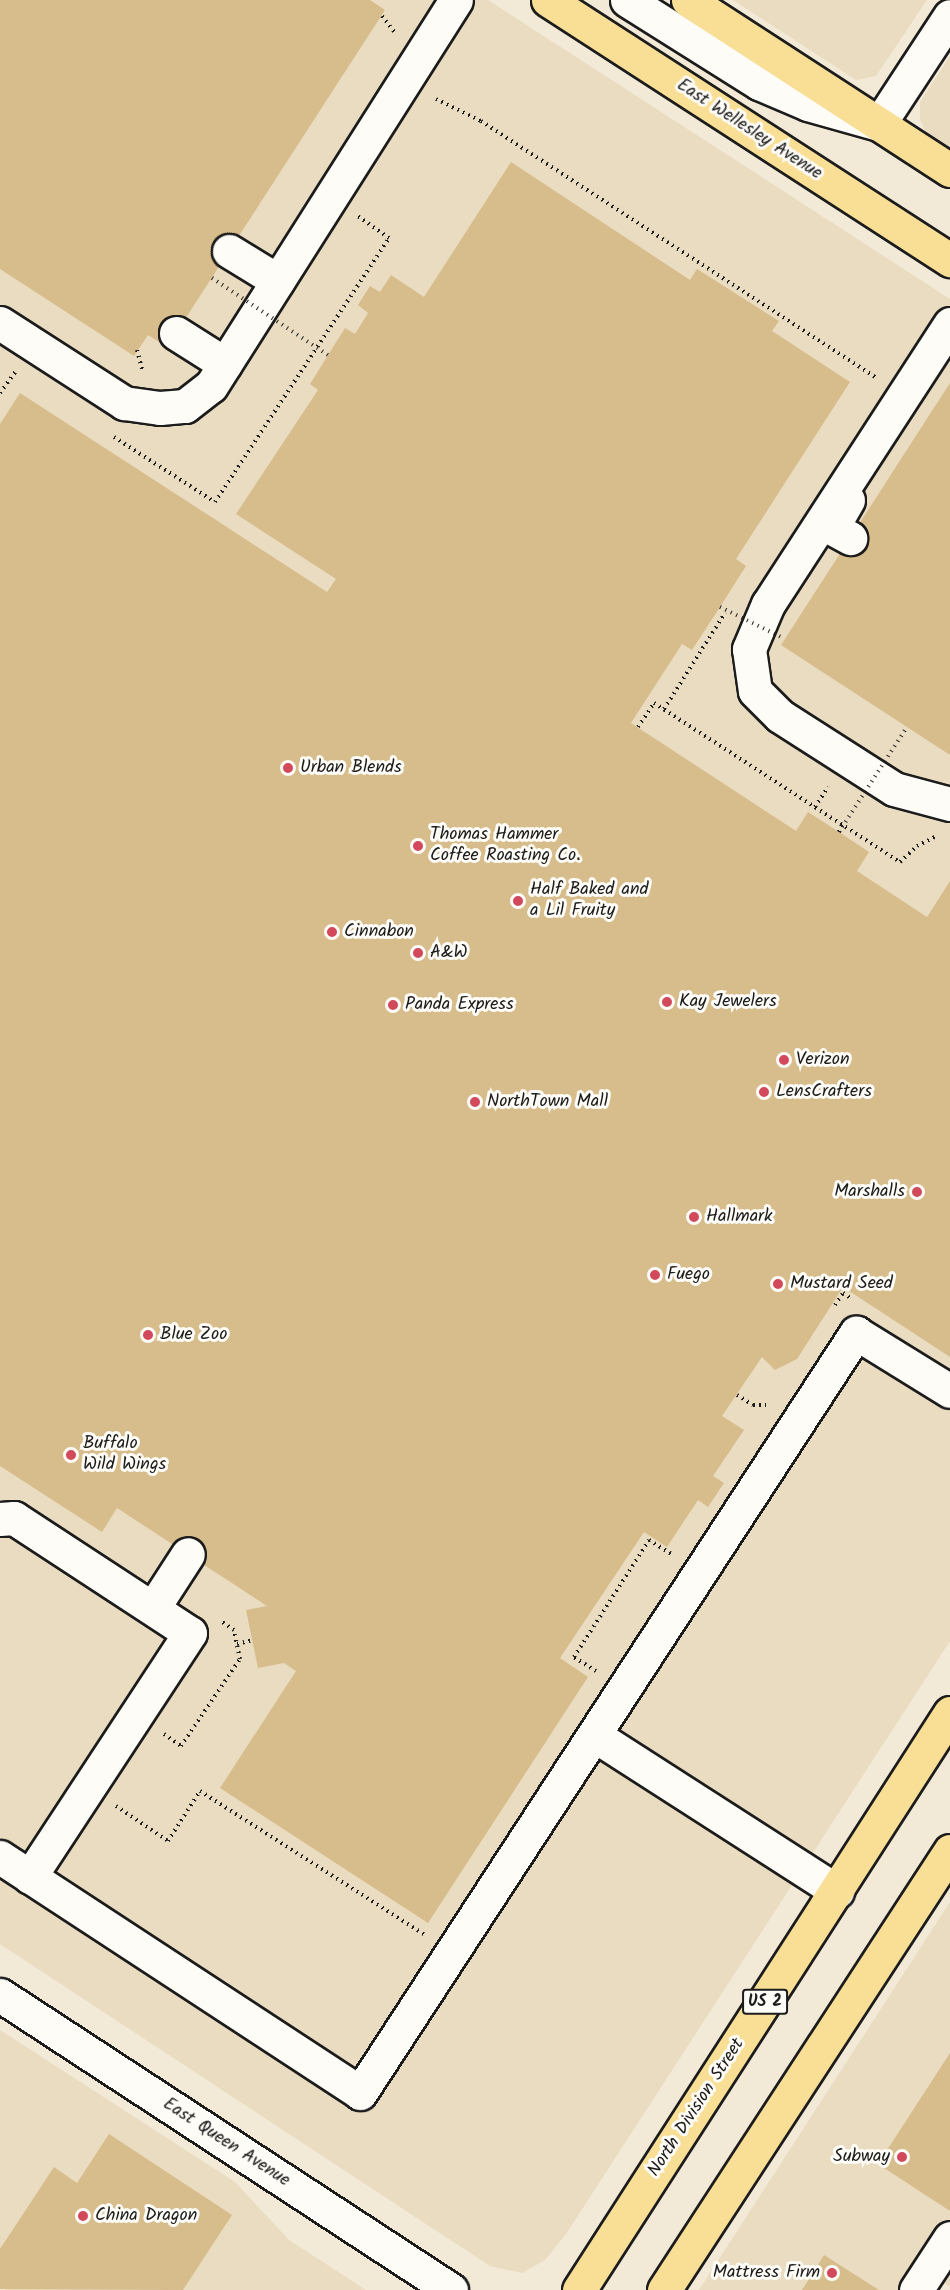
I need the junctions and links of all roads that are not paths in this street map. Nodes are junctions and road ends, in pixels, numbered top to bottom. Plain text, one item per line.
1 (456, 0) edge
2 (548, 0) edge
3 (627, 0) edge
4 (688, 0) edge
5 (950, 16) edge
6 (879, 124) junction
7 (950, 170) edge
8 (230, 251) dead end
9 (950, 260) edge
10 (278, 281) junction
11 (950, 324) edge
12 (3, 332) edge
13 (176, 333) dead end
14 (225, 364) junction
15 (858, 466) junction
16 (850, 538) dead end
17 (950, 804) edge
18 (950, 1391) edge
19 (0, 1519) edge
20 (188, 1554) dead end
21 (153, 1608) junction
22 (950, 1713) edge
23 (594, 1735) junction
24 (950, 1851) edge
25 (0, 1857) edge
26 (30, 1876) junction
27 (837, 1891) junction
28 (0, 1995) edge
29 (950, 2238) edge
30 (452, 2290) edge
31 (579, 2290) edge
32 (664, 2290) edge
33 (916, 2290) edge

1 - 10 street
2 - 9 main road, East Wellesley Avenue
3 - 6 street
4 - 6 main road
5 - 6 street
6 - 7 main road
8 - 10 street
10 - 14 street
11 - 15 street
12 - 14 street
13 - 14 street
15 - 16 street
15 - 17 street
18 - 23 street
19 - 21 street
20 - 21 street
21 - 26 street
22 - 27 main road, North Division Street / US 2
23 - 26 street
23 - 27 street
24 - 32 main road
25 - 26 street
27 - 31 main road, North Division Street / US 2
28 - 30 street, East Queen Avenue
29 - 33 street

